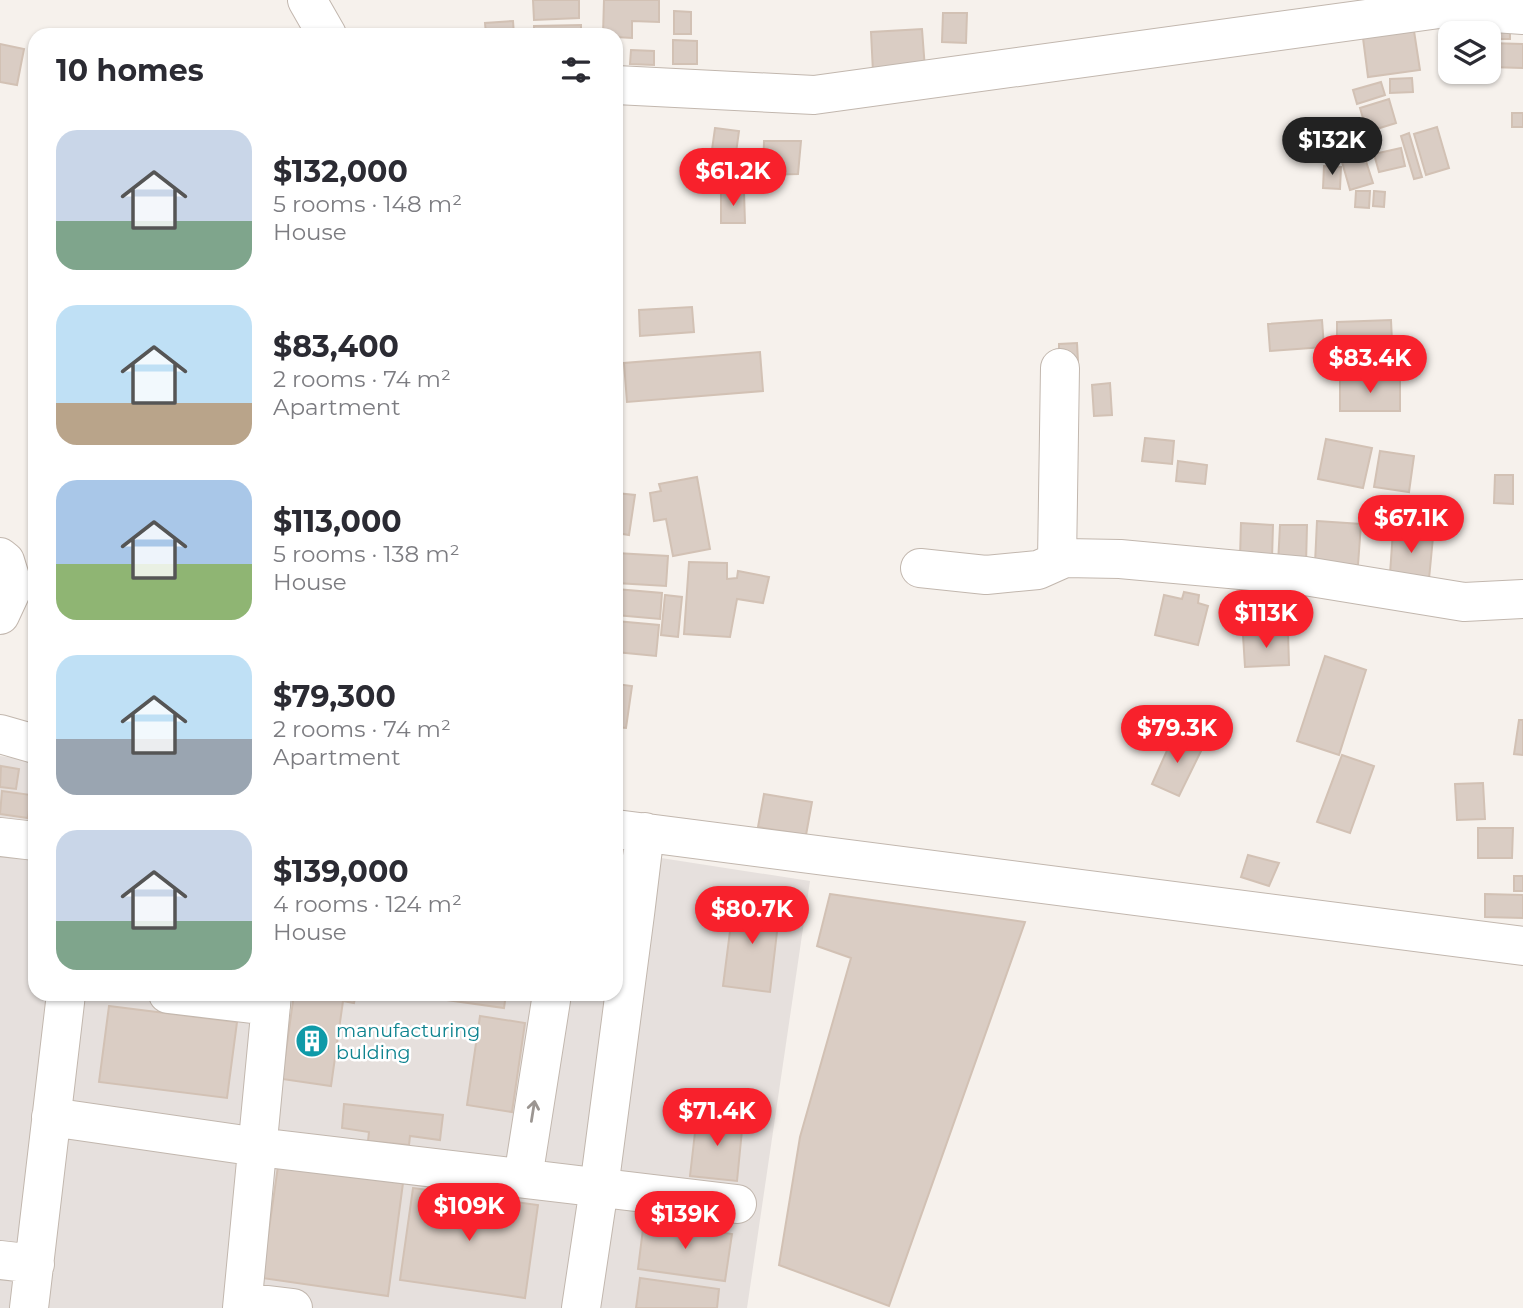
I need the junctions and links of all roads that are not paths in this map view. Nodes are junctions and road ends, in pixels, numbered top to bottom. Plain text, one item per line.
1 (307, 0) edge
2 (1523, 15) edge
3 (323, 28) edge
4 (623, 85) edge
5 (1060, 368) dead end
6 (0, 557) edge
7 (1057, 561) junction
8 (920, 568) dead end
9 (1523, 599) edge
10 (0, 615) edge
11 (0, 734) edge
12 (28, 742) edge
13 (630, 830) edge
14 (0, 838) edge
15 (28, 840) edge
16 (626, 913) edge
17 (623, 944) edge
18 (1523, 946) edge
19 (65, 1001) edge
20 (272, 1001) edge
21 (551, 1001) edge
22 (617, 1001) edge
23 (51, 1117) junction
24 (258, 1147) junction
25 (523, 1178) junction
26 (599, 1188) junction
27 (737, 1204) dead end
28 (17, 1262) edge
29 (242, 1305) edge
30 (29, 1308) edge
31 (293, 1308) edge
32 (581, 1308) edge

1 - 3 street
2 - 4 street
5 - 7 street
6 - 10 street
7 - 8 street
7 - 9 street
11 - 12 street
13 - 16 street
13 - 18 street
14 - 15 street
16 - 17 street
19 - 23 street
20 - 24 street
25 -> 21 street
22 - 26 street
23 - 24 street
23 - 28 street
24 - 25 street
24 - 29 street
25 - 26 street
26 - 27 street
26 - 32 street
28 - 30 street
29 - 31 street

